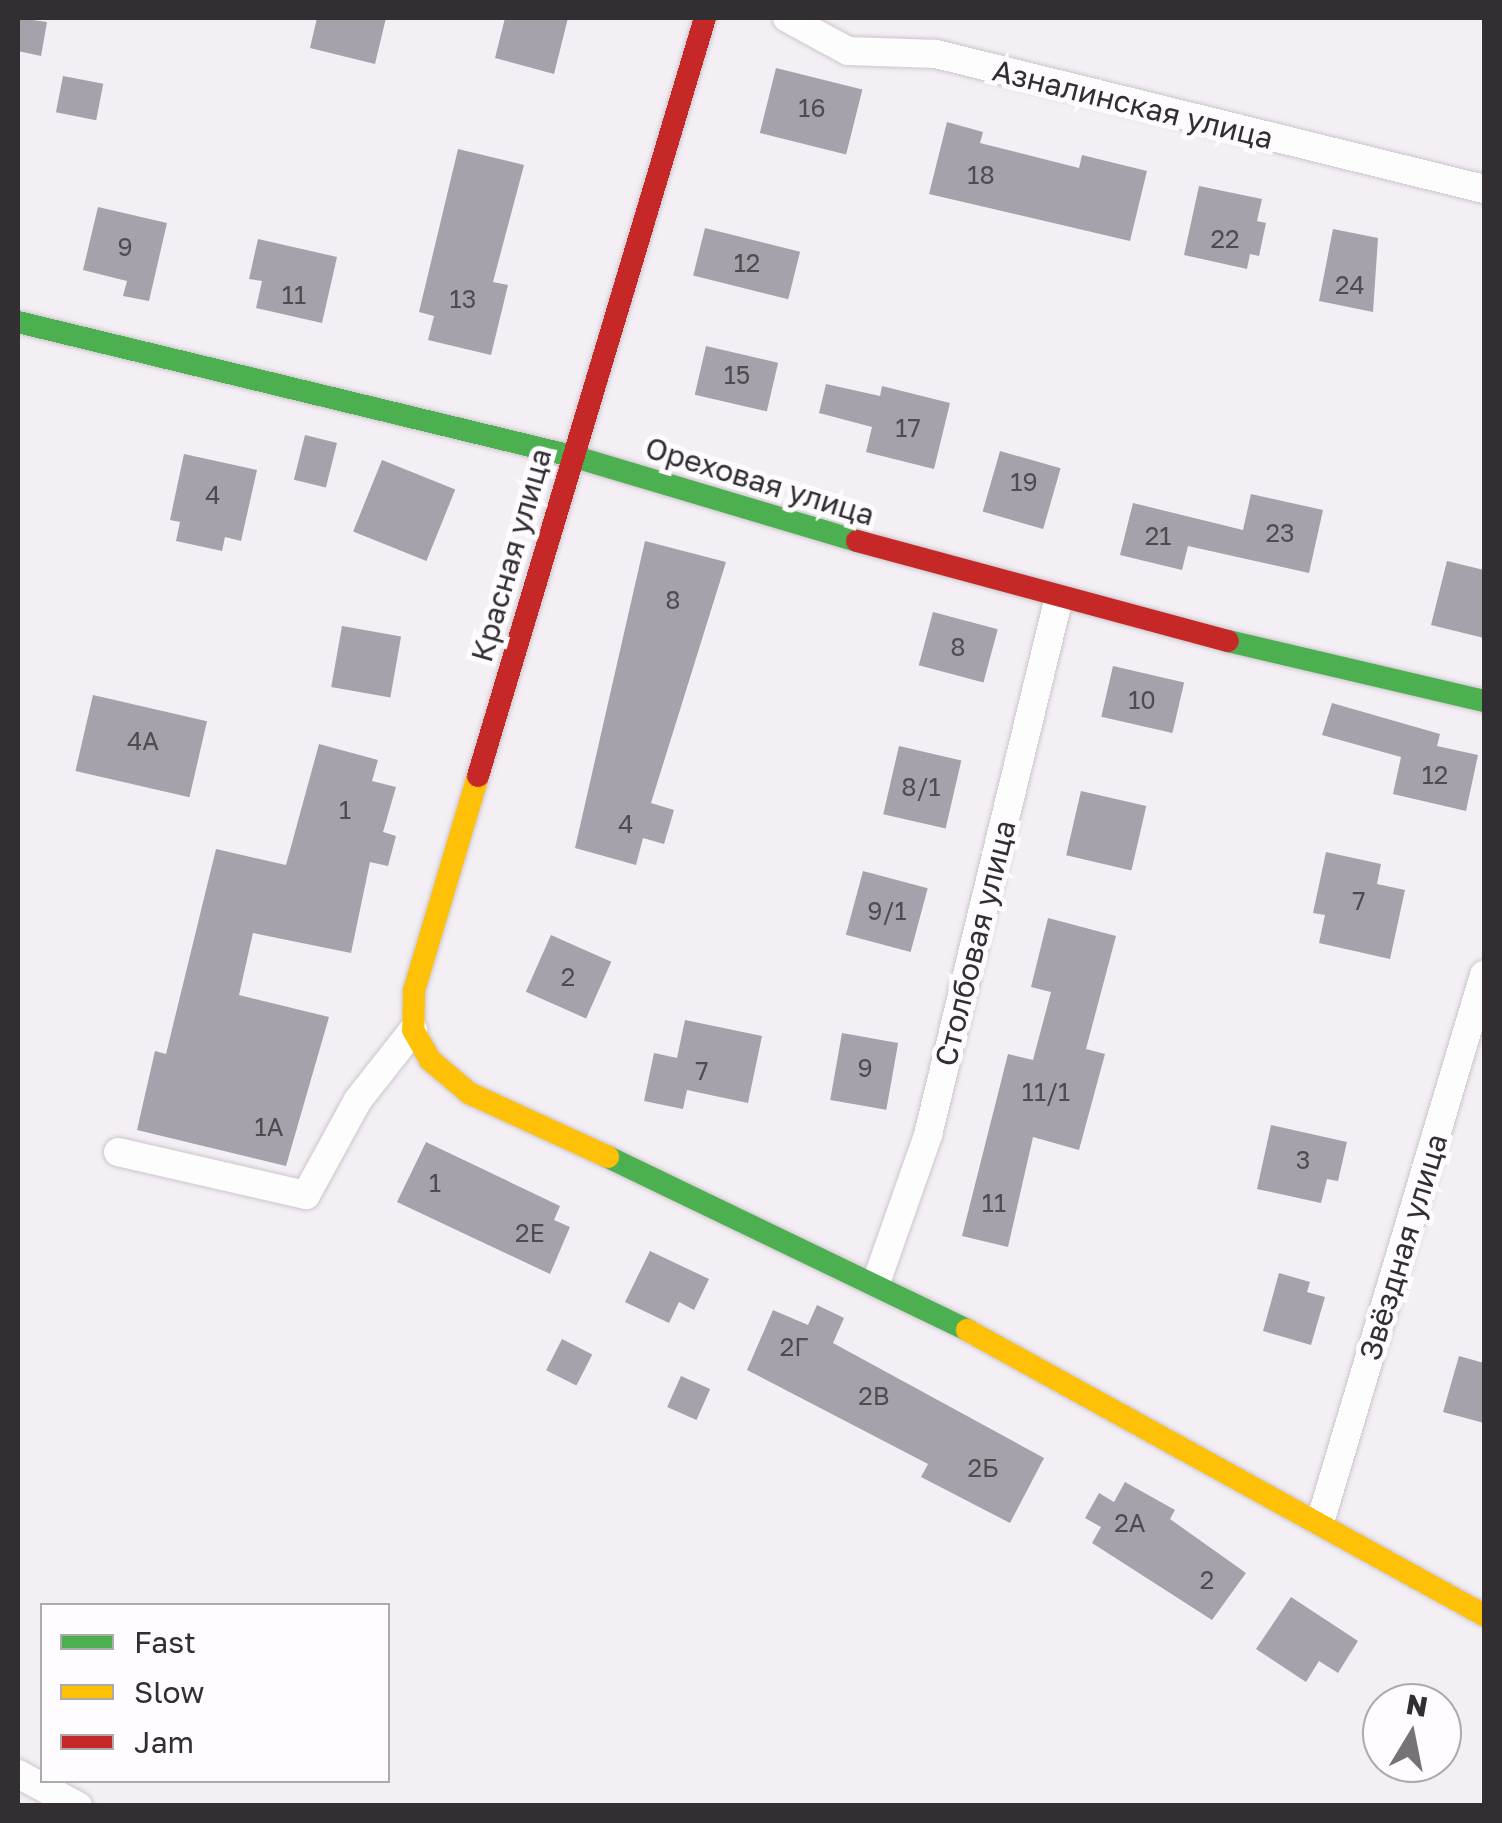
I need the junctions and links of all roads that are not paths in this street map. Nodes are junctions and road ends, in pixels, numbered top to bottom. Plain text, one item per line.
1 (705, 18) edge
2 (787, 18) edge
3 (1484, 188) edge
4 (18, 322) edge
5 (572, 456) junction
6 (1058, 601) junction
7 (1484, 701) edge
8 (1484, 975) edge
9 (413, 1030) junction
10 (118, 1152) dead end
11 (877, 1280) junction
12 (1321, 1518) junction
13 (1484, 1615) edge
14 (18, 1774) edge
15 (78, 1806) edge

1 - 5 street, Красная улица
2 - 3 street, Азналинская улица
4 - 5 street, Ореховая улица
5 - 6 street, Ореховая улица
5 - 9 street, Красная улица
6 - 7 street, Ореховая улица
6 - 11 street, Столбовая улица
8 - 12 street, Звёздная улица
9 - 10 street
9 - 11 street
11 - 12 street
12 - 13 street
14 - 15 street

